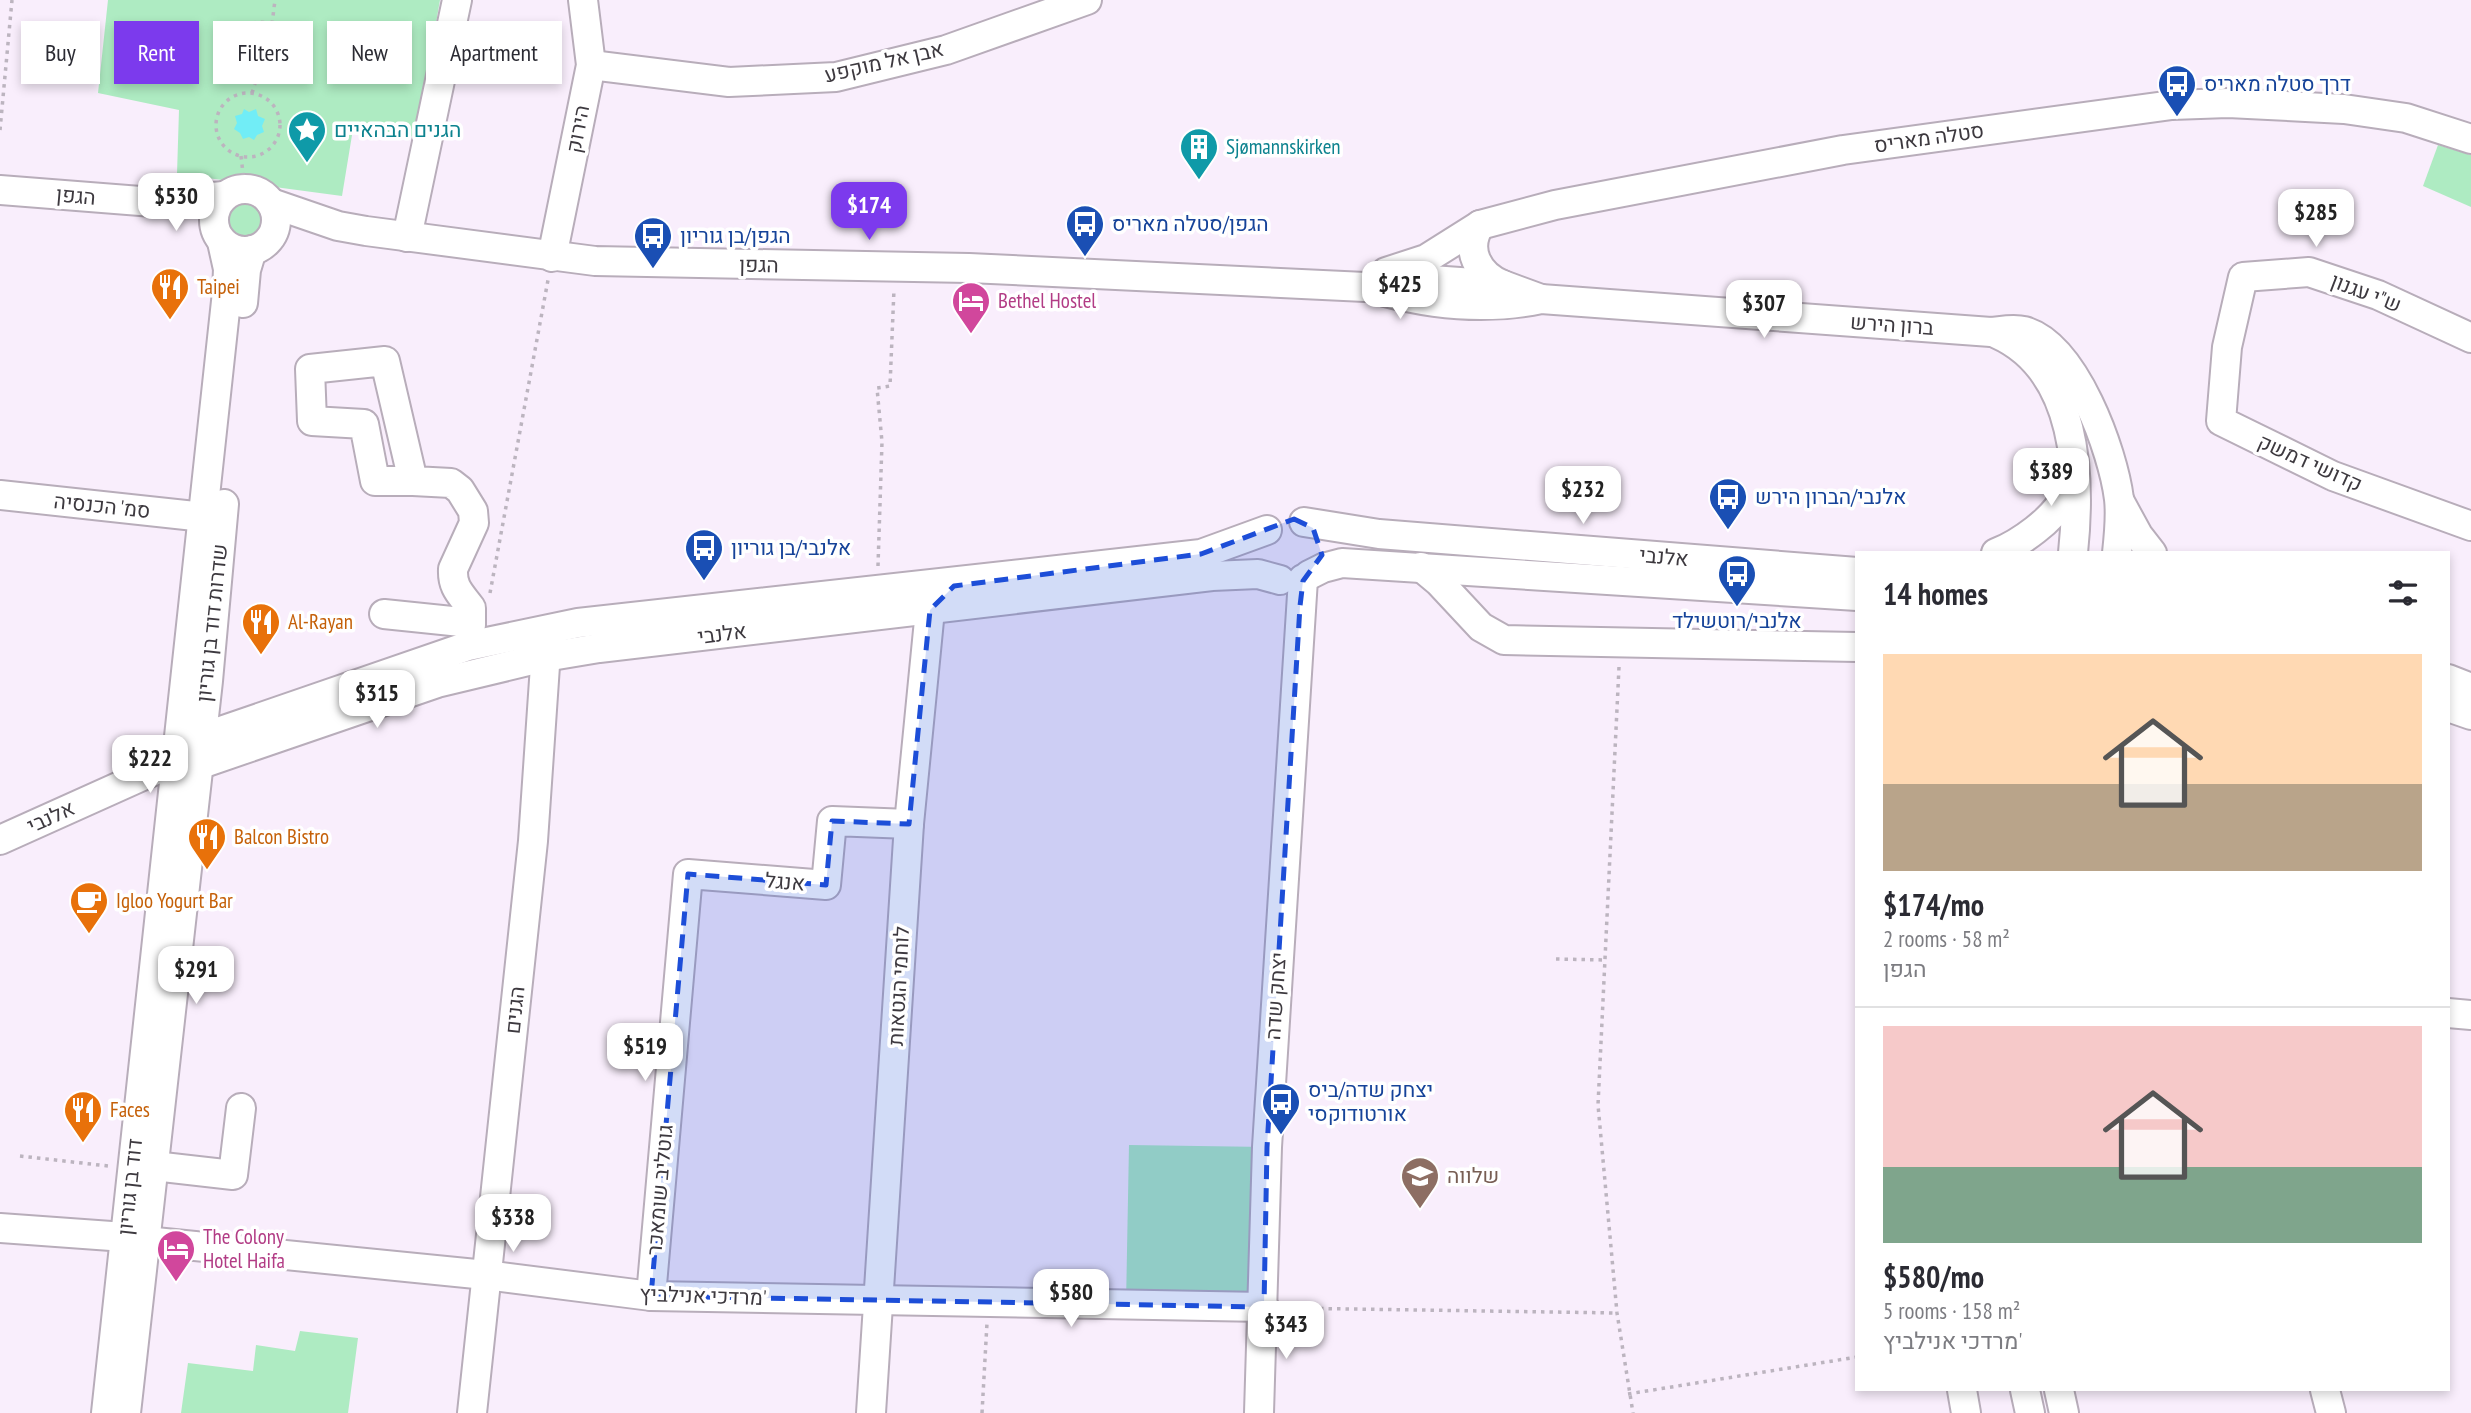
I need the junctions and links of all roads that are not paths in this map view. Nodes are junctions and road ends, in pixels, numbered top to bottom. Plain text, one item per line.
1 (457, 0) edge
2 (583, 0) edge
3 (1087, 0) edge
4 (591, 65) junction
5 (2471, 139) edge
6 (0, 190) edge
7 (271, 203) junction
8 (226, 212) junction
9 (1473, 230) junction
10 (407, 237) junction
11 (263, 242) junction
12 (552, 257) junction
13 (1329, 285) junction
14 (1503, 285) junction
15 (1447, 292) junction
16 (1541, 299) junction
17 (1992, 332) junction
18 (2471, 338) edge
19 (2227, 347) joint
20 (2075, 465) junction
21 (413, 481) junction
22 (0, 495) edge
23 (2119, 500) junction
24 (204, 517) junction
25 (1304, 522) junction
26 (2471, 526) edge
27 (1267, 530) junction
28 (2000, 551) edge
29 (2073, 551) edge
30 (2117, 551) edge
31 (2150, 551) edge
32 (1421, 567) junction
33 (1855, 572) edge
34 (1298, 578) junction
35 (968, 580) junction
36 (1855, 596) edge
37 (930, 610) junction
38 (384, 614) dead end
39 (578, 623) junction
40 (476, 624) junction
41 (1855, 648) edge
42 (545, 657) junction
43 (2450, 680) edge
44 (208, 681) junction
45 (437, 683) junction
46 (2471, 688) edge
47 (2450, 708) edge
48 (274, 712) junction
49 (2471, 715) edge
50 (192, 755) junction
51 (118, 788) junction
52 (909, 824) junction
53 (169, 836) junction
54 (0, 840) edge
55 (688, 874) joint
56 (2450, 1013) edge
57 (2471, 1015) edge
58 (241, 1108) dead end
59 (143, 1167) junction
60 (0, 1228) edge
61 (135, 1239) junction
62 (486, 1275) junction
63 (651, 1296) junction
64 (879, 1302) junction
65 (1264, 1307) junction
66 (1962, 1391) edge
67 (2025, 1391) edge
68 (2059, 1391) edge
69 (2325, 1391) edge
70 (106, 1413) edge
71 (126, 1413) edge
72 (472, 1413) edge
73 (871, 1413) edge
74 (1259, 1413) edge
75 (1966, 1413) edge
76 (2030, 1413) edge
77 (2064, 1413) edge
78 (2330, 1413) edge

1 - 10 street
2 - 4 street, הירוק
3 - 4 street, אבן אל מוקפע
4 - 12 street, הירוק
5 - 9 street, סטלה מאריס
6 - 8 street, הגפן
7 - 8 street
7 - 10 street, הגפן
7 - 11 street
8 - 11 street
8 - 24 street, שדרות דוד בן גוריון
9 - 13 street, סטלה מאריס
9 - 14 street
9 - 15 street
10 - 11 street, הגפן
10 - 12 street, הגפן
11 - 44 street, שדרות דוד בן גוריון
12 - 13 street, הגפן
13 - 15 street, הגפן
14 - 15 street, ברון הירש
14 - 16 street, ברון הירש
15 - 16 street, ברון הירש
16 - 17 street, ברון הירש
17 - 20 street, ברון הירש
17 - 23 street, ברון הירש
18 - 19 street, ש"י עגנון
19 - 26 street, קדושי דמשק
20 - 28 street
20 - 29 street, ברון הירש
21 - 21 street
21 - 40 street
22 - 24 street, סמ' הכנסיה
23 - 30 street, ברון הירש
23 - 31 street
24 - 50 street, שדרות דוד בן גוריון
25 - 27 street, אלנבי
25 - 33 street, אלנבי
25 - 34 street
27 - 34 street
27 - 35 street, אלנבי
32 - 34 street, אלנבי
32 - 36 street, אלנבי
32 - 41 street
34 - 37 street, אלנבי
34 - 65 street, יצחק שדה
35 - 37 street
35 - 39 street, אלנבי
37 - 42 street, אלנבי
37 - 52 street, לוחמי הגטאות
38 - 40 street
39 - 40 street, אלנבי
39 - 42 street, הגנים
40 - 45 street
40 - 48 street, אלנבי
42 - 45 street, אלנבי
42 - 62 street, הגנים
43 - 46 street
44 - 48 street
44 - 50 street, שדרות דוד בן גוריון
45 - 50 street, אלנבי
47 - 49 street
48 - 50 street, אלנבי
50 - 51 street, אלנבי
50 - 53 street, שדרות דוד בן גוריון
50 - 59 street, שדרות דוד בן גוריון
51 - 53 street
51 - 54 street, אלנבי
52 - 55 street, אנגל
52 - 64 street, לוחמי הגטאות
53 - 59 street, דוד בן גוריון
55 - 63 street, גוטליב שומאכר
56 - 57 street
58 - 59 street
59 - 61 street, שדרות דוד בן גוריון
60 - 61 street, מרדכי אנילביץ'
61 - 62 street, מרדכי אנילביץ'
61 - 70 street, דוד בן גוריון
61 - 71 street, שדרות דוד בן גוריון
62 - 63 street, מרדכי אנילביץ'
62 - 72 street, הגנים
63 - 64 street, מרדכי אנילביץ'
64 - 65 street, מרדכי אנילביץ'
64 - 73 street, לוחמי הגטאות
65 - 74 street, יצחק שדה
66 - 75 street
67 - 76 street
68 - 77 street
69 - 78 street

